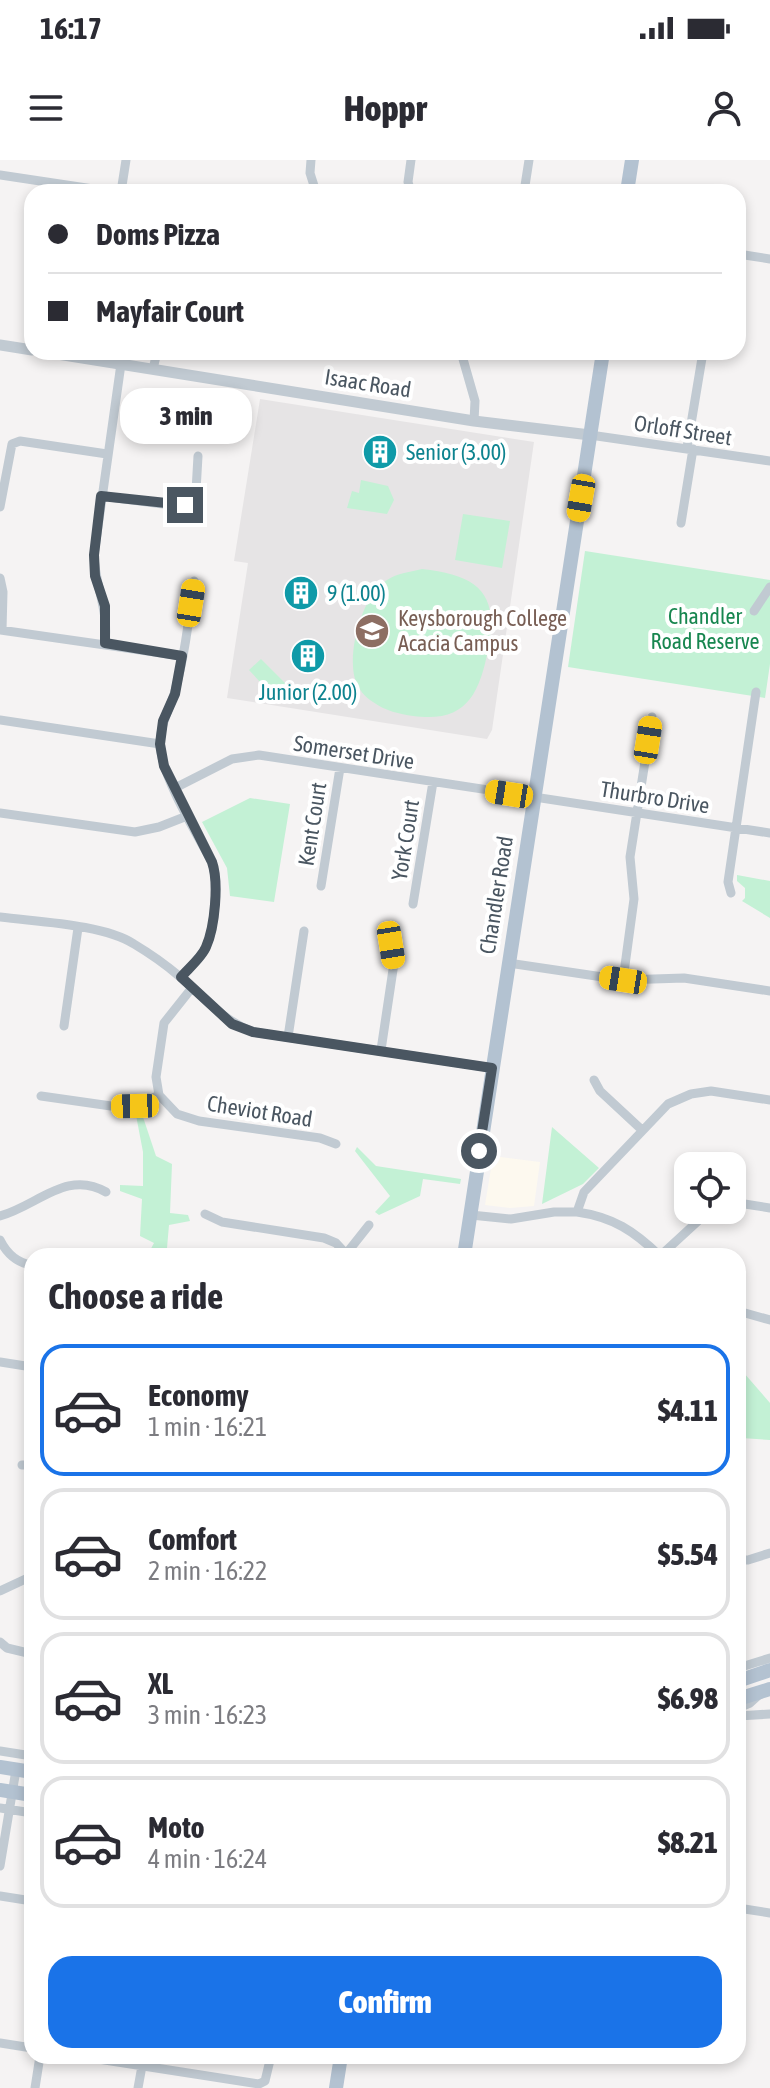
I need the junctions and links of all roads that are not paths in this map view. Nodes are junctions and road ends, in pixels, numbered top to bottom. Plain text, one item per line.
1 (126, 160) edge
2 (311, 160) edge
3 (411, 160) edge
4 (529, 160) edge
5 (632, 160) edge
6 (0, 175) edge
7 (60, 184) edge
8 (122, 184) edge
9 (313, 184) edge
10 (409, 184) edge
11 (525, 184) edge
12 (628, 184) edge
13 (746, 255) edge
14 (770, 259) edge
15 (0, 345) edge
16 (24, 349) edge
17 (103, 360) edge
18 (155, 360) edge
19 (463, 360) edge
20 (602, 360) edge
21 (702, 360) edge
22 (121, 364) junction
23 (153, 369) junction
24 (474, 421) junction
25 (590, 435) junction
26 (690, 449) junction
27 (107, 454) junction
28 (198, 456) dead end
29 (770, 461) edge
30 (101, 496) junction
31 (0, 507) edge
32 (681, 523) dead end
33 (0, 578) edge
34 (194, 581) dead end
35 (770, 587) edge
36 (754, 611) dead end
37 (1, 630) edge
38 (105, 643) junction
39 (182, 656) junction
40 (756, 692) dead end
41 (652, 717) dead end
42 (0, 720) edge
43 (160, 744) junction
44 (340, 768) junction
45 (433, 782) junction
46 (175, 788) junction
47 (534, 797) junction
48 (636, 812) junction
49 (0, 813) edge
50 (187, 816) junction
51 (735, 828) junction
52 (770, 833) edge
53 (321, 886) dead end
54 (731, 893) dead end
55 (413, 904) dead end
56 (0, 917) edge
57 (78, 928) junction
58 (304, 931) dead end
59 (391, 945) dead end
60 (508, 963) junction
61 (181, 977) junction
62 (623, 980) junction
63 (191, 989) junction
64 (770, 991) edge
65 (64, 1026) dead end
66 (288, 1037) junction
67 (381, 1050) junction
68 (492, 1068) junction
69 (594, 1080) dead end
70 (159, 1095) junction
71 (41, 1096) dead end
72 (770, 1100) edge
73 (642, 1130) junction
74 (336, 1144) dead end
75 (106, 1192) dead end
76 (746, 1204) edge
77 (770, 1208) edge
78 (577, 1212) junction
79 (205, 1214) dead end
80 (471, 1215) junction
81 (0, 1216) edge
82 (695, 1224) edge
83 (369, 1225) dead end
84 (0, 1240) edge
85 (341, 1248) edge
86 (352, 1248) edge
87 (465, 1248) edge
88 (651, 1248) edge
89 (669, 1248) edge
90 (24, 1262) edge
91 (746, 1313) edge
92 (770, 1320) edge
93 (0, 1362) edge
94 (24, 1366) edge
95 (770, 1553) edge
96 (746, 1560) edge
97 (24, 1580) edge
98 (0, 1591) edge
99 (0, 1642) edge
100 (24, 1652) edge
101 (770, 1658) edge
102 (746, 1666) edge
103 (770, 1670) edge
104 (746, 1678) edge
105 (766, 1690) edge
106 (746, 1696) edge
107 (746, 1704) edge
108 (770, 1714) edge
109 (746, 1716) edge
110 (0, 1751) edge
111 (24, 1755) edge
112 (0, 1767) edge
113 (16, 1770) junction
114 (24, 1771) edge
115 (6, 1791) edge
116 (5, 1808) edge
117 (0, 1866) edge
118 (0, 1896) edge
119 (24, 1900) edge
120 (746, 1909) edge
121 (770, 1913) edge
122 (0, 2043) edge
123 (24, 2047) edge
124 (39, 2064) edge
125 (129, 2064) edge
126 (270, 2064) edge
127 (340, 2064) edge
128 (142, 2066) junction
129 (35, 2088) edge
130 (138, 2088) edge
131 (336, 2088) edge

1 - 8 street
2 - 9 street
3 - 10 street
4 - 11 street
5 - 12 main road
6 - 7 street
13 - 14 street
15 - 16 street
17 - 22 street, Isaac Road
18 - 23 street
19 - 24 street
20 - 25 main road, Chandler Road
21 - 26 street
22 - 23 street, Isaac Road
22 - 27 street
23 - 24 street, Isaac Road
24 - 25 street, Isaac Road
25 - 26 street, Orloff Street
25 - 47 main road, Chandler Road
26 - 29 street, Orloff Street
26 - 32 street
27 - 30 street
27 - 31 street
28 - 30 street
30 - 38 street
33 - 37 street
34 - 39 street
35 - 36 street
37 - 38 street
38 - 39 street
39 - 43 street
40 - 51 street
41 - 48 street
42 - 43 street
43 - 46 street
44 - 45 street, Somerset Drive
44 - 46 street, Somerset Drive
44 - 53 street, Kent Court
45 - 47 street, Somerset Drive
45 - 55 street, York Court
46 - 50 street
47 - 48 street, Thurbro Drive
47 - 60 main road, Chandler Road
48 - 51 street, Thurbro Drive
48 - 62 street
49 - 50 street
50 - 61 street
51 - 52 street, Thurbro Drive
51 - 54 street
56 - 57 street
57 - 61 street
57 - 65 street
58 - 66 street
59 - 67 street
60 - 62 street
60 - 68 main road, Chandler Road
61 - 63 street
62 - 64 street
63 - 66 street
63 - 70 street
66 - 67 street
67 - 68 street
68 - 80 main road, Chandler Road
69 - 73 street
70 - 71 street
70 - 74 street, Cheviot Road
72 - 73 street
73 - 78 street
75 - 81 street
76 - 77 street
78 - 80 street
78 - 88 street
79 - 85 street
80 - 87 main road, Chandler Road
82 - 89 street
83 - 86 street
84 - 90 street
91 - 92 street
93 - 94 street
95 - 96 street
97 - 98 street
99 - 100 street
101 - 102 street
103 - 104 main road
105 - 106 main road
105 - 107 street
108 - 109 street
110 - 111 street
112 - 113 main road
113 - 114 main road
113 - 115 street
115 - 116 street
116 - 117 street
118 - 119 street
120 - 121 street
122 - 123 street
124 - 129 street
125 - 128 street
126 - 128 street
127 - 131 main road
128 - 130 street

